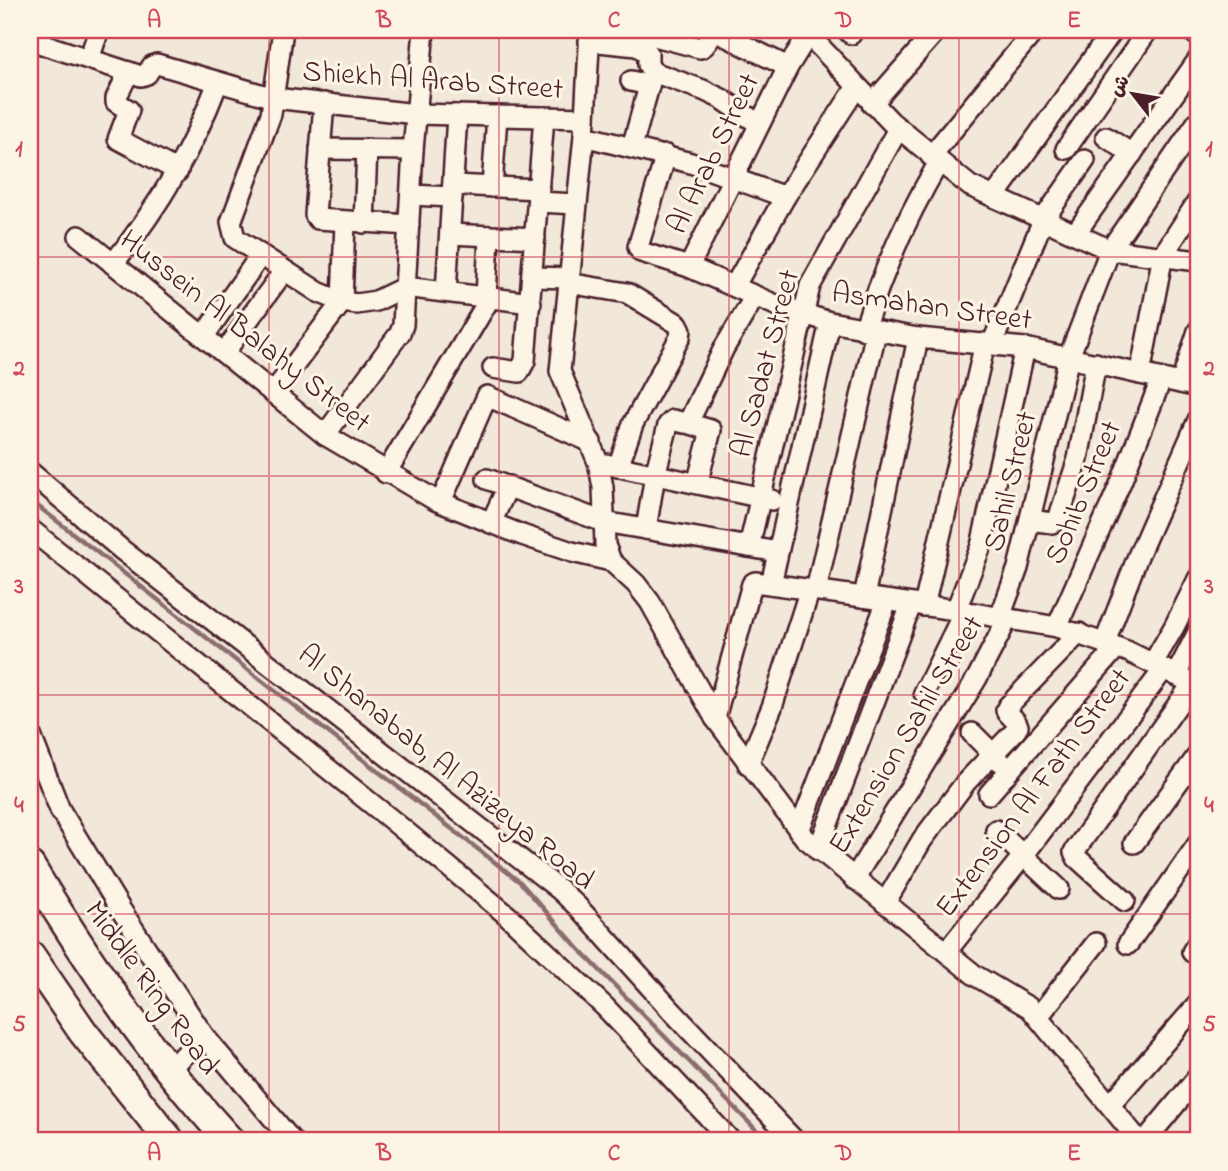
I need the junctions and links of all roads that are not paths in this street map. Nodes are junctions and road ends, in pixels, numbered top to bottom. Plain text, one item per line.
1 (99, 30) edge
2 (283, 30) edge
3 (424, 30) edge
4 (937, 30) edge
5 (1035, 30) edge
6 (1113, 30) edge
7 (1148, 30) edge
8 (810, 32) edge
9 (733, 34) edge
10 (589, 35) edge
11 (642, 37) edge
12 (42, 44) dead end
13 (89, 59) junction
14 (1198, 60) edge
15 (788, 67) junction
16 (129, 72) junction
17 (644, 79) junction
18 (218, 82) junction
19 (856, 88) junction
20 (274, 98) junction
21 (324, 103) junction
22 (872, 104) junction
23 (416, 114) junction
24 (457, 115) junction
25 (497, 116) junction
26 (544, 117) junction
27 (1198, 121) edge
28 (759, 124) junction
29 (584, 127) junction
30 (898, 129) junction
31 (1106, 137) dead end
32 (632, 147) junction
33 (320, 149) junction
34 (367, 149) junction
35 (1066, 149) dead end
36 (413, 150) junction
37 (1132, 154) junction
38 (666, 155) junction
39 (935, 159) junction
40 (1085, 160) dead end
41 (178, 171) junction
42 (733, 177) junction
43 (492, 187) junction
44 (452, 191) junction
45 (411, 195) junction
46 (538, 195) junction
47 (785, 197) junction
48 (994, 197) junction
49 (1198, 201) edge
50 (576, 204) junction
51 (1044, 220) junction
52 (355, 222) junction
53 (409, 225) junction
54 (450, 234) junction
55 (1074, 234) junction
56 (79, 236) dead end
57 (489, 236) junction
58 (536, 237) junction
59 (1110, 250) junction
60 (1163, 255) junction
61 (260, 256) junction
62 (1198, 261) edge
63 (113, 264) junction
64 (689, 267) junction
65 (284, 271) junction
66 (533, 277) junction
67 (568, 281) junction
68 (736, 285) junction
69 (405, 287) junction
70 (446, 292) junction
71 (755, 296) junction
72 (488, 298) junction
73 (342, 302) junction
74 (531, 303) junction
75 (803, 314) junction
76 (830, 322) junction
77 (870, 331) junction
78 (1198, 331) edge
79 (204, 336) junction
80 (918, 338) junction
81 (988, 344) junction
82 (1025, 348) junction
83 (224, 353) junction
84 (1069, 357) junction
85 (1096, 363) junction
86 (494, 368) dead end
87 (1140, 374) junction
88 (1180, 383) edge
89 (273, 393) junction
90 (1198, 419) edge
91 (687, 423) junction
92 (325, 435) junction
93 (592, 442) junction
94 (1046, 454) junction
95 (1078, 459) junction
96 (598, 462) junction
97 (618, 467) junction
98 (30, 472) edge
99 (386, 473) junction
100 (655, 475) junction
101 (487, 479) dead end
102 (697, 484) junction
103 (508, 486) junction
104 (760, 497) junction
105 (441, 502) junction
106 (788, 503) junction
107 (1030, 520) junction
108 (604, 522) junction
109 (491, 523) junction
110 (30, 529) edge
111 (646, 529) junction
112 (749, 547) junction
113 (778, 552) junction
114 (611, 561) junction
115 (771, 584) junction
116 (1197, 586) edge
117 (813, 590) junction
118 (864, 597) junction
119 (887, 601) junction
120 (917, 605) junction
121 (960, 611) junction
122 (1004, 617) junction
123 (1057, 627) junction
124 (1198, 632) edge
125 (1079, 633) junction
126 (1111, 644) junction
127 (1177, 675) edge
128 (925, 693) dead end
129 (715, 718) junction
130 (30, 733) edge
131 (972, 733) dead end
132 (993, 754) junction
133 (1198, 755) edge
134 (748, 764) junction
135 (1010, 770) junction
136 (989, 794) dead end
137 (996, 830) dead end
138 (799, 831) junction
139 (1134, 843) dead end
140 (1198, 844) edge
141 (818, 850) junction
142 (1023, 856) junction
143 (30, 866) edge
144 (853, 879) junction
145 (1059, 889) dead end
146 (1125, 901) dead end
147 (885, 903) junction
148 (1097, 943) dead end
149 (1128, 944) dead end
150 (946, 952) junction
151 (30, 955) edge
152 (1198, 1004) edge
153 (1038, 1017) junction
154 (204, 1037) junction
155 (169, 1070) junction
156 (1198, 1077) edge
157 (1111, 1104) junction
158 (170, 1141) edge
159 (230, 1141) edge
160 (292, 1141) edge
161 (731, 1141) edge
162 (795, 1141) edge
163 (1139, 1141) edge
164 (1145, 1141) edge

1 - 13 street
2 - 20 street
3 - 23 street
4 - 22 street
5 - 39 street
6 - 48 street
7 - 35 street
8 - 15 street, Al Arab Street
8 - 19 street
9 - 11 street
9 - 15 street
10 - 11 street
10 - 29 street
11 - 17 street
12 - 13 street
13 - 16 street
14 - 37 street
15 - 28 street, Al Arab Street
16 - 18 street, Shiekh Al Arab Street
16 - 41 street
17 - 28 street
17 - 32 street
18 - 20 street, Shiekh Al Arab Street
18 - 41 street
19 - 22 street
19 - 47 street
20 - 21 street, Shiekh Al Arab Street
20 - 61 street
21 - 23 street, Shiekh Al Arab Street
21 - 33 street
22 - 30 street
23 - 24 street, Shiekh Al Arab Street
23 - 36 street
24 - 25 street, Shiekh Al Arab Street
24 - 44 street
25 - 26 street, Shiekh Al Arab Street
25 - 43 street
26 - 29 street, Shiekh Al Arab Street
26 - 46 street
27 - 59 street, Sahil Street
28 - 42 street, Al Arab Street
29 - 32 street, Shiekh Al Arab Street
29 - 50 street
30 - 39 street
30 - 75 street, Al Sadat Street
31 - 37 street
32 - 38 street, Shiekh Al Arab Street
33 - 34 street
33 - 52 street
34 - 36 street
34 - 52 street
36 - 45 street
37 - 55 street
38 - 42 street, Shiekh Al Arab Street
38 - 64 street, Asmahan Street
39 - 48 street
39 - 77 street
40 - 51 street
41 - 63 street
42 - 47 street, Shiekh Al Arab Street
42 - 64 street, Al Arab Street
43 - 44 street
43 - 46 street
44 - 45 street
44 - 54 street
45 - 53 street
46 - 50 street
46 - 58 street
47 - 68 street
48 - 51 street
49 - 60 street
50 - 67 street
51 - 55 street
51 - 81 street
52 - 53 street
52 - 73 street
53 - 69 street
54 - 57 street
54 - 70 street
55 - 59 street
56 - 63 street, Hussein Al Balahy Street
57 - 58 street
57 - 72 street
58 - 66 street
59 - 60 street
59 - 84 street, Sahil Street
60 - 62 street
60 - 87 street
61 - 65 street
61 - 79 street
63 - 79 street, Hussein Al Balahy Street
64 - 68 street, Asmahan Street
65 - 73 street
65 - 83 street
66 - 67 street
66 - 74 street
67 - 93 street
67 - 97 street
68 - 71 street, Asmahan Street
69 - 70 street
69 - 73 street
69 - 92 street
70 - 72 street
71 - 75 street, Asmahan Street
71 - 91 street
72 - 74 street
72 - 99 street
73 - 89 street
74 - 86 street
75 - 76 street, Asmahan Street
75 - 104 street, Al Sadat Street
76 - 77 street, Asmahan Street
76 - 106 street
77 - 80 street, Asmahan Street
77 - 117 street
78 - 88 street, Sohib Street
79 - 83 street, Hussein Al Balahy Street
80 - 81 street, Asmahan Street
80 - 118 street
81 - 82 street, Asmahan Street
81 - 120 street
82 - 84 street, Asmahan Street
82 - 121 street
83 - 89 street, Hussein Al Balahy Street
84 - 85 street, Asmahan Street
84 - 94 street, Sahil Street
85 - 87 street, Asmahan Street
85 - 95 street
87 - 88 street, Asmahan Street
88 - 123 street, Sohib Street
89 - 92 street, Hussein Al Balahy Street
90 - 126 street
91 - 100 street
91 - 102 street
92 - 99 street, Hussein Al Balahy Street
93 - 96 street
93 - 105 street
94 - 95 street
94 - 107 street, Sahil Street
95 - 107 street
96 - 97 street
96 - 108 street
97 - 100 street
98 - 162 street, Al Shanabab, Al Azizeya Road
99 - 105 street, Hussein Al Balahy Street
100 - 102 street
100 - 111 street
101 - 103 street
102 - 104 street
103 - 108 street
103 - 109 street
104 - 106 street
104 - 112 street, Al Sadat Street
105 - 109 street, Hussein Al Balahy Street
106 - 113 street
107 - 122 street, Sahil Street
108 - 111 street
108 - 114 street
109 - 114 street, Hussein Al Balahy Street
110 - 161 street
111 - 112 street
112 - 113 street
113 - 115 street
114 - 129 street
115 - 117 street
115 - 129 street
116 - 127 street
117 - 118 street
117 - 134 street
118 - 119 street
119 - 120 street
119 - 138 street
120 - 121 street
120 - 141 street
121 - 122 street
121 - 128 street
122 - 123 street
122 - 144 street, Extension Sahil Street
123 - 125 street
124 - 127 street
125 - 126 street
125 - 132 street
126 - 127 street
126 - 135 street
127 - 142 street, Extension Al Fath Street
127 - 146 street
129 - 134 street
130 - 154 street
131 - 132 street
132 - 135 street
132 - 147 street
133 - 139 street
134 - 138 street
135 - 136 street
137 - 142 street
138 - 141 street
140 - 149 street
141 - 144 street
142 - 145 street
142 - 150 street, Extension Al Fath Street
143 - 155 highway, Middle Ring Road
144 - 147 street
147 - 150 street
148 - 153 street
150 - 153 street
151 - 158 highway
152 - 157 street
153 - 157 street
154 - 155 street
154 - 160 street
155 - 159 highway, Middle Ring Road
156 - 164 street
157 - 163 street

